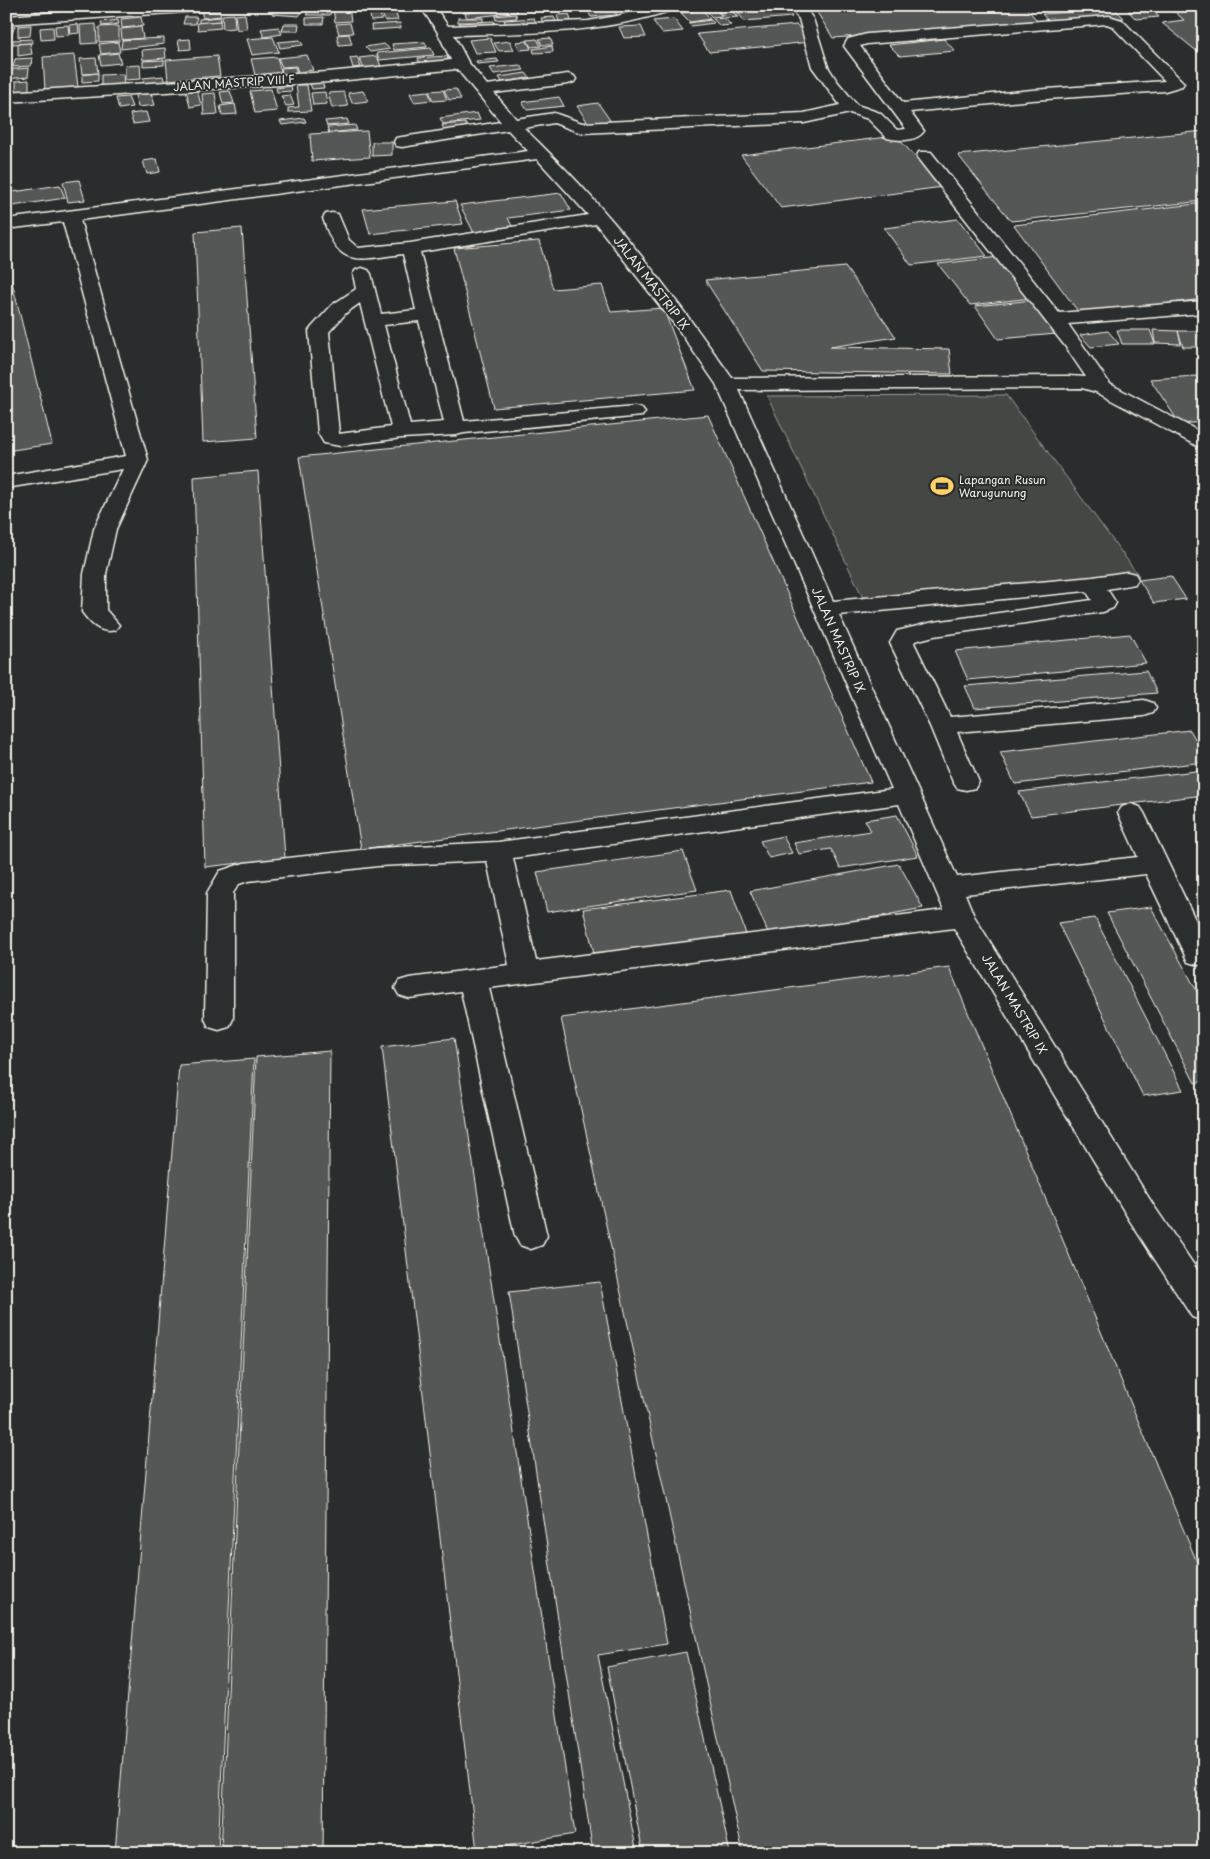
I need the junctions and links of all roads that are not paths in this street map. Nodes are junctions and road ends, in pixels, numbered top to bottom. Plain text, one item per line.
1 (216, 6) edge
2 (427, 6) edge
3 (670, 6) edge
4 (796, 6) edge
5 (1069, 8) dead end
6 (6, 20) edge
7 (1043, 24) junction
8 (444, 31) junction
9 (461, 64) junction
10 (568, 79) dead end
11 (481, 90) junction
12 (6, 97) edge
13 (851, 108) junction
14 (897, 108) junction
15 (512, 125) junction
16 (402, 142) dead end
17 (540, 154) junction
18 (924, 156) dead end
19 (70, 216) junction
20 (332, 218) dead end
21 (600, 218) junction
22 (6, 224) edge
23 (410, 248) junction
24 (357, 254) junction
25 (367, 290) junction
26 (1204, 307) edge
27 (427, 314) junction
28 (1054, 319) junction
29 (375, 320) junction
30 (726, 384) junction
31 (1102, 388) junction
32 (635, 412) dead end
33 (456, 428) junction
34 (402, 432) junction
35 (1204, 442) edge
36 (138, 460) junction
37 (6, 482) edge
38 (1127, 579) dead end
39 (1092, 584) junction
40 (825, 609) junction
41 (107, 625) dead end
42 (1144, 708) dead end
43 (942, 726) junction
44 (966, 782) dead end
45 (906, 794) junction
46 (1131, 813) dead end
47 (498, 851) junction
48 (1155, 864) junction
49 (947, 887) junction
50 (961, 917) junction
51 (1198, 955) dead end
52 (525, 973) junction
53 (473, 980) junction
54 (410, 988) dead end
55 (219, 1019) dead end
56 (531, 1236) dead end
57 (1204, 1307) edge

1 - 6 street
2 - 8 street, JALAN MASTRIP IX
3 - 8 street
4 - 13 street
5 - 7 street
7 - 14 street
7 - 14 street
8 - 9 street, JALAN MASTRIP IX
9 - 11 street, JALAN MASTRIP IX
9 - 12 street, JALAN MASTRIP VIII F
10 - 11 street
11 - 15 street, JALAN MASTRIP IX
13 - 14 street
13 - 15 street
15 - 16 street
15 - 17 street, JALAN MASTRIP IX
17 - 19 street
17 - 21 street, JALAN MASTRIP IX
18 - 28 street
19 - 22 street
19 - 36 street
20 - 24 street
21 - 23 street
21 - 30 street, JALAN MASTRIP IX
23 - 24 street
23 - 27 street
24 - 25 street
25 - 29 street
25 - 34 street
26 - 28 street
27 - 29 street
27 - 33 street
28 - 31 street
29 - 34 street
30 - 31 street
30 - 40 street, JALAN MASTRIP IX
31 - 35 street
32 - 33 street
33 - 34 street
36 - 37 street
36 - 41 street
38 - 39 street
39 - 40 street
39 - 43 street
40 - 45 street, JALAN MASTRIP IX
42 - 43 street
43 - 44 street
45 - 47 street
45 - 49 street, JALAN MASTRIP IX
46 - 48 street
47 - 52 street
47 - 55 street
48 - 49 street
48 - 51 street
49 - 50 street, JALAN MASTRIP IX
50 - 52 street
50 - 57 street, JALAN MASTRIP IX
52 - 53 street
53 - 54 street
53 - 56 street

